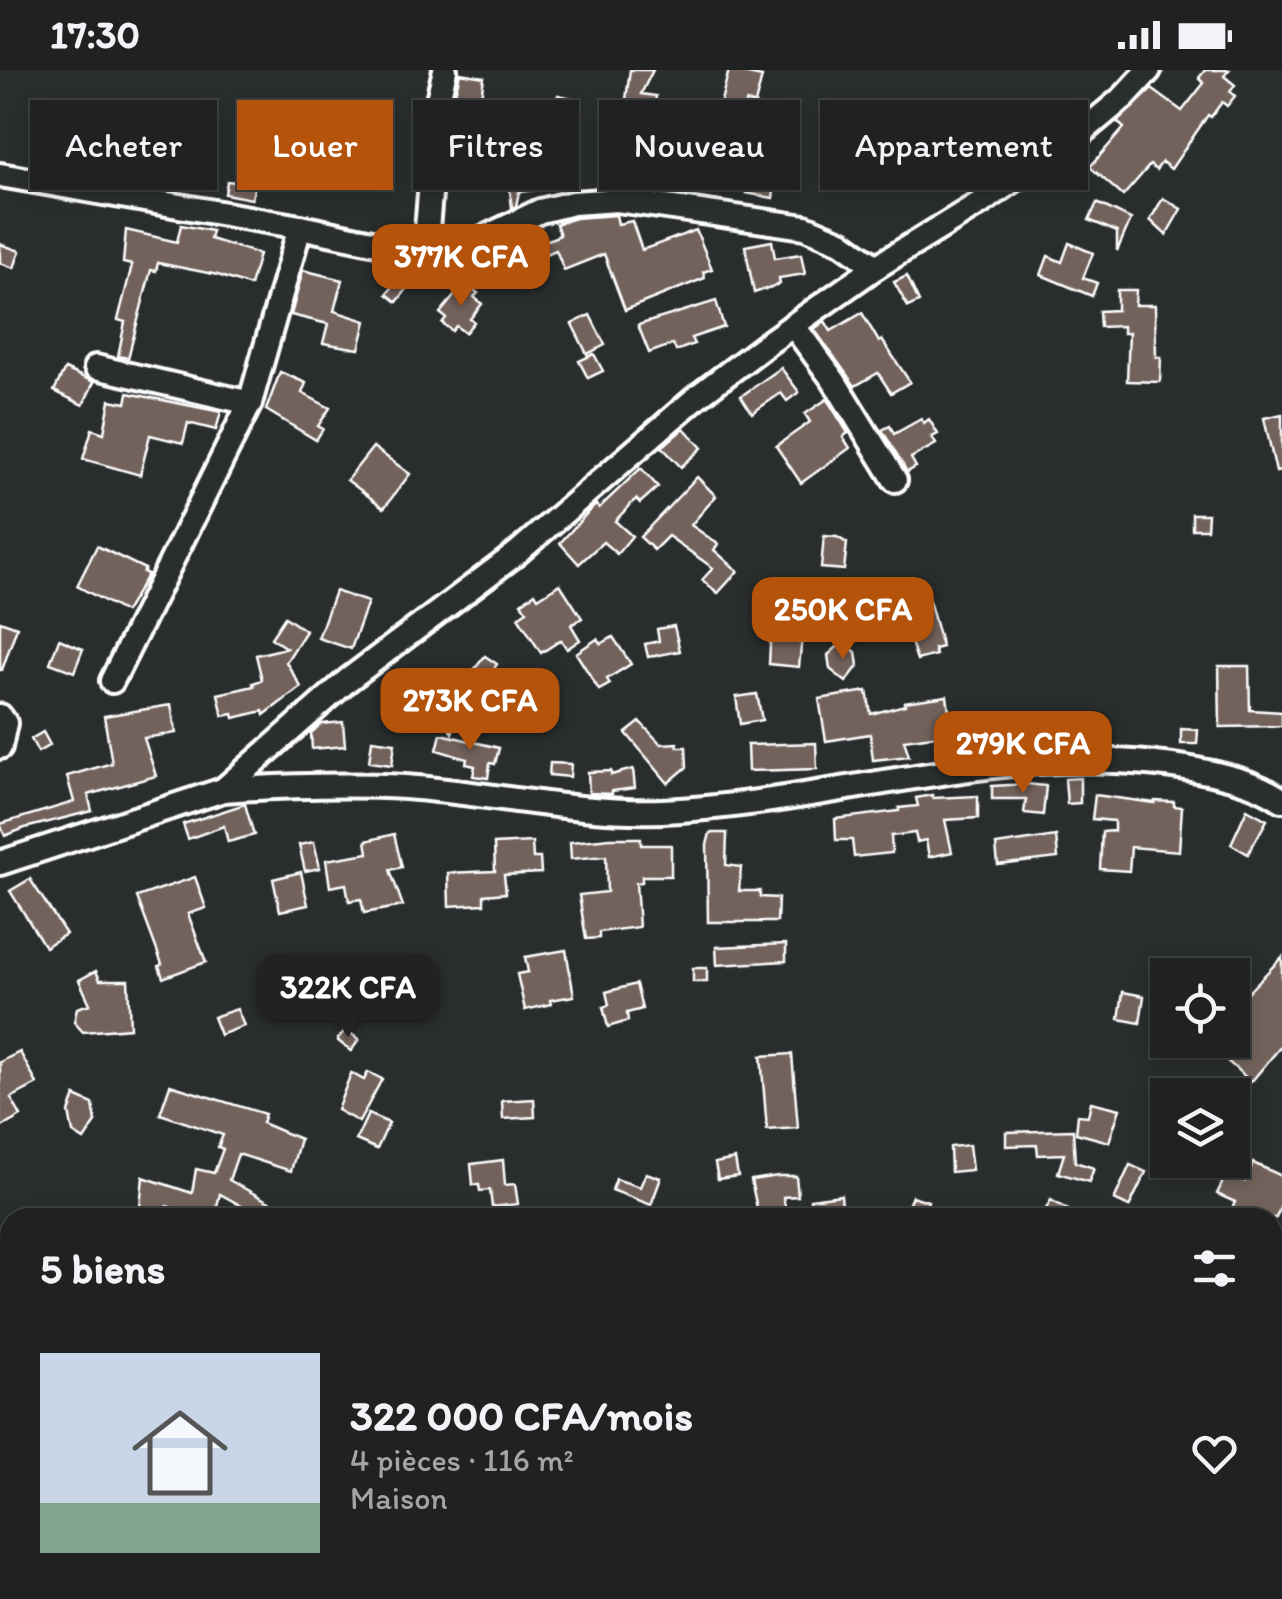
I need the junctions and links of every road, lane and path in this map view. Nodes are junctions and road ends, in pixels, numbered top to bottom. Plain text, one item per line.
1 (445, 70) edge
2 (1149, 70) edge
3 (0, 176) edge
4 (300, 227) junction
5 (426, 253) junction
6 (876, 267) junction
7 (793, 325) junction
8 (96, 367) dead end
9 (250, 403) junction
10 (895, 480) dead end
11 (112, 682) dead end
12 (0, 716) edge
13 (0, 747) edge
14 (223, 790) junction
15 (1282, 800) edge
16 (0, 863) edge

1 - 5 street
2 - 6 street
3 - 4 street
4 - 5 street
4 - 9 street
5 - 6 street
6 - 7 street
7 - 10 street
7 - 14 street
8 - 9 street
9 - 11 street
12 - 13 street
14 - 15 street
14 - 16 street

